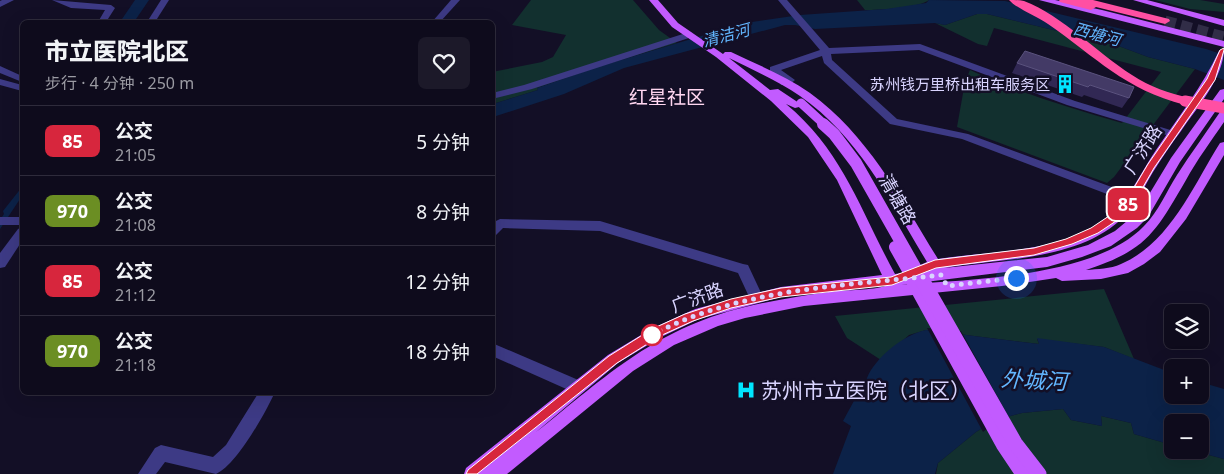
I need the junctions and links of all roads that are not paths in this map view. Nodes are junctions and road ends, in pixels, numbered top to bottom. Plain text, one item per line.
1 (4, 0) edge
2 (10, 0) edge
3 (56, 0) edge
4 (165, 0) edge
5 (456, 0) edge
6 (653, 0) edge
7 (660, 0) edge
8 (782, 0) edge
9 (1014, 0) edge
10 (1044, 0) edge
11 (1054, 0) edge
12 (1064, 0) edge
13 (1081, 0) edge
14 (1110, 0) edge
15 (1137, 0) edge
16 (0, 3) edge
17 (1132, 17) junction
18 (103, 20) edge
19 (152, 20) edge
20 (438, 20) edge
21 (1224, 23) edge
22 (693, 36) junction
23 (1224, 43) edge
24 (826, 51) junction
25 (1224, 51) edge
26 (724, 55) junction
27 (0, 69) edge
28 (20, 77) edge
29 (0, 82) edge
30 (785, 83) junction
31 (20, 87) edge
32 (1224, 92) edge
33 (495, 95) edge
34 (798, 104) junction
35 (1224, 108) edge
36 (1224, 114) edge
37 (1173, 134) junction
38 (1224, 146) edge
39 (1132, 199) junction
40 (495, 229) edge
41 (20, 235) edge
42 (0, 263) edge
43 (941, 275) junction
44 (1035, 276) junction
45 (895, 286) junction
46 (756, 297) junction
47 (495, 350) edge
48 (578, 387) junction
49 (266, 395) edge
50 (146, 474) edge
51 (472, 474) edge
52 (494, 474) edge
53 (1024, 474) edge
54 (1039, 474) edge

1 - 16 street
2 - 16 street
3 - 18 street
4 - 19 street
5 - 20 street
6 - 22 main road, 清塘路
7 - 22 main road, 清塘路
8 - 24 street
9 - 35 highway, bridge
10 - 23 main road
11 - 17 main road
12 - 17 highway
13 - 14 highway
15 - 21 main road
17 - 23 main road
22 - 26 main road, 清塘路
22 - 33 street
24 - 30 street
24 - 37 street
24 - 39 street
25 - 37 main road, 广济路
26 - 30 main road
26 - 34 main road, 清塘路
26 - 45 main road
27 - 28 street
29 - 31 street
30 - 43 main road
32 - 43 main road, 广济路
34 - 53 main road, 清塘路, bridge
34 - 54 main road, 清塘路, bridge
36 - 44 main road, 广济路
37 - 39 main road, 广济路
38 - 44 main road, 广济路
39 - 43 main road, 广济路
40 - 46 street
41 - 42 street
43 - 44 main road, 广济路
43 - 45 main road, 广济路
43 - 45 main road, 广济路
45 - 46 main road, 广济路
45 - 52 main road, 广济路
46 - 48 main road, 广济路
47 - 48 street
48 - 51 main road, 广济路
49 - 50 street

